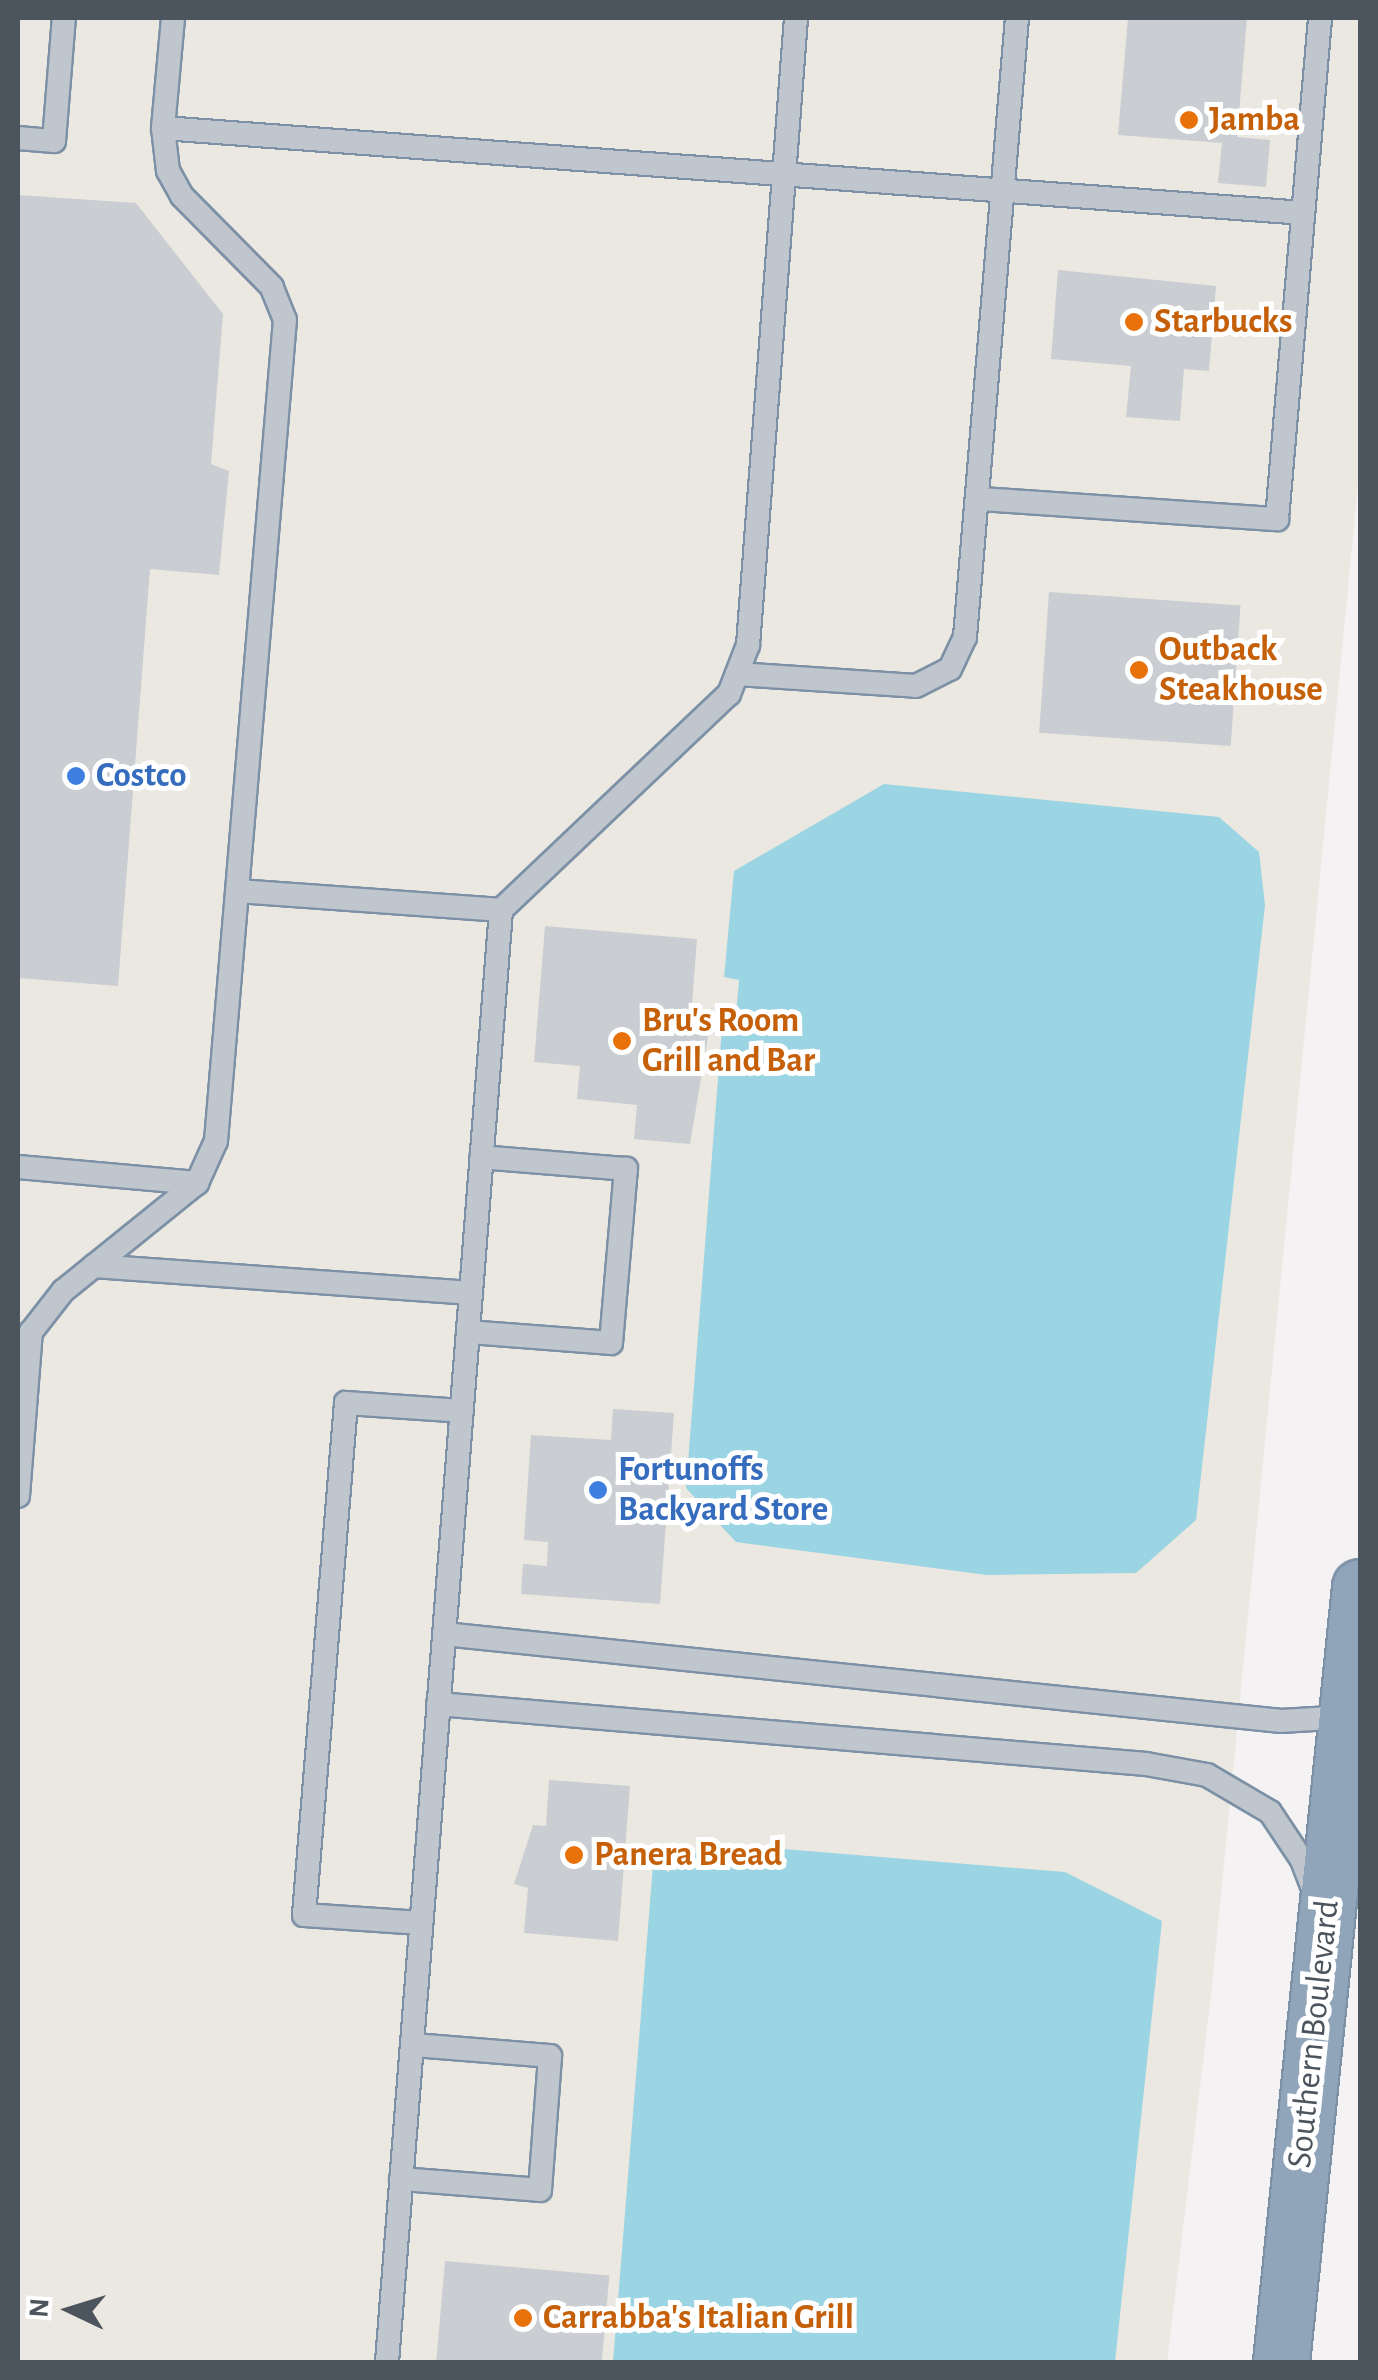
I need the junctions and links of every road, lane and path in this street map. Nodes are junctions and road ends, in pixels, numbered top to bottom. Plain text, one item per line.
1 (64, 18) edge
2 (174, 18) edge
3 (796, 18) edge
4 (1017, 18) edge
5 (1320, 18) edge
6 (163, 128) junction
7 (18, 138) edge
8 (784, 174) junction
9 (1003, 191) junction
10 (1303, 213) junction
11 (981, 499) junction
12 (737, 674) junction
13 (238, 892) junction
14 (501, 910) junction
15 (481, 1157) junction
16 (18, 1168) edge
17 (196, 1182) junction
18 (94, 1266) junction
19 (470, 1293) junction
20 (468, 1332) junction
21 (462, 1411) junction
22 (18, 1496) edge
23 (1360, 1587) edge
24 (444, 1634) junction
25 (438, 1704) junction
26 (1354, 1720) edge
27 (421, 1923) junction
28 (1326, 1924) junction
29 (412, 2046) junction
30 (401, 2179) junction
31 (387, 2362) edge
32 (1281, 2362) edge

1 - 7 lane
2 - 6 lane
3 - 8 lane
4 - 9 lane
5 - 10 lane
6 - 8 lane
6 - 13 lane
8 - 9 lane
8 - 12 lane
9 - 10 lane
9 - 11 lane
10 - 11 lane
11 - 12 lane
12 - 14 lane
13 - 14 lane
13 - 17 lane
14 - 15 lane
15 - 19 lane
15 - 20 lane
16 - 17 lane
17 - 18 lane
18 - 19 lane
18 - 22 lane
19 - 20 lane
20 - 21 lane
21 - 24 lane
21 - 27 lane
23 - 26 highway, Southern Boulevard
24 - 25 lane
24 - 26 lane
25 - 27 lane
25 - 28 lane
26 - 28 highway, Southern Boulevard
27 - 29 lane
28 - 32 highway, Southern Boulevard
29 - 30 lane
29 - 30 lane
30 - 31 lane

